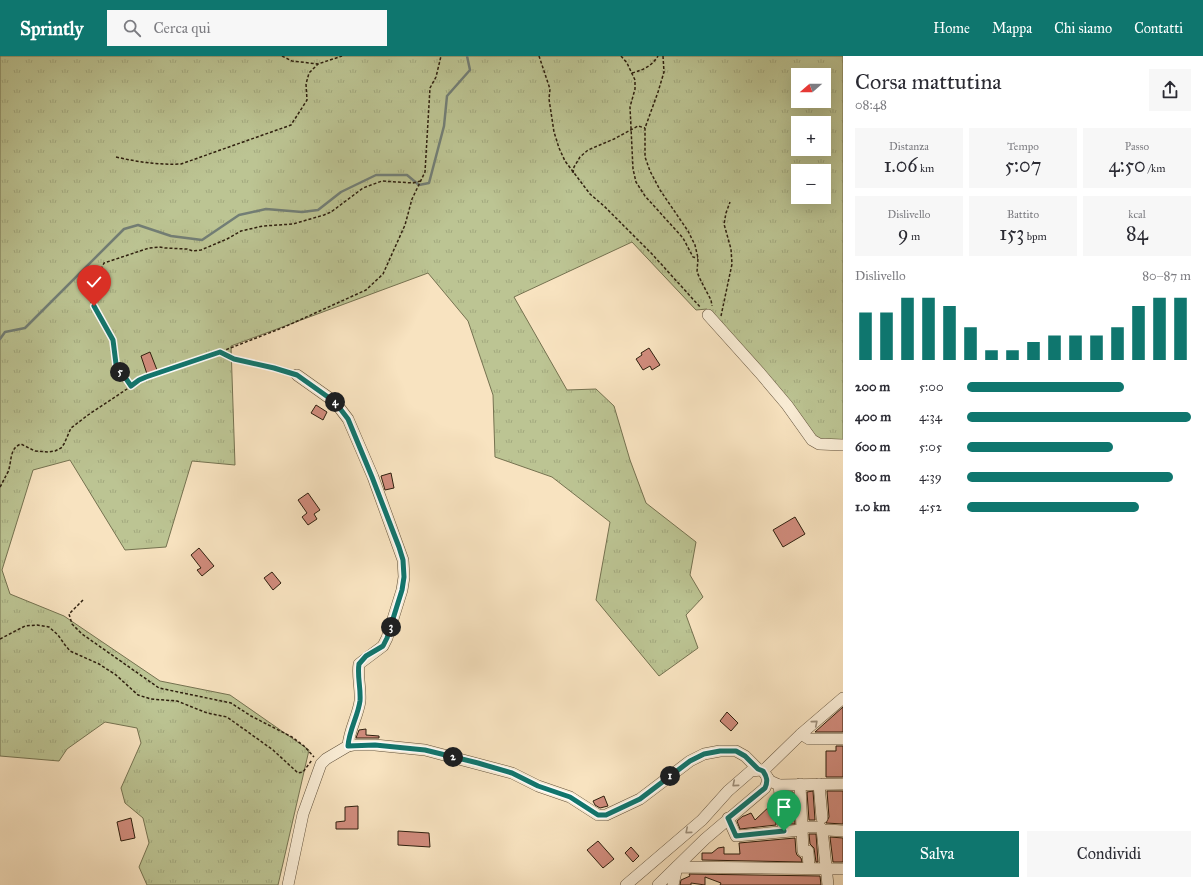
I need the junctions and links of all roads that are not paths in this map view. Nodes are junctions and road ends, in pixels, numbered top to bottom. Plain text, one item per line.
1 (712, 320) road end
2 (297, 375) road end
3 (843, 444) edge
4 (843, 698) edge
5 (801, 734) junction
6 (843, 739) edge
7 (348, 746) junction
8 (761, 769) junction
9 (800, 784) junction
10 (819, 784) junction
11 (843, 784) edge
12 (779, 785) junction
13 (720, 800) junction
14 (738, 810) junction
15 (728, 818) junction
16 (783, 826) dead end
17 (824, 826) junction
18 (802, 828) junction
19 (843, 831) edge
20 (677, 867) junction
21 (809, 868) junction
22 (826, 868) junction
23 (843, 869) edge
24 (288, 885) edge
25 (626, 885) edge
26 (658, 885) edge
27 (673, 885) edge
28 (828, 885) edge

1 - 3 street
2 - 7 street
5 -> 4 street
5 - 6 street
5 - 8 street
7 - 8 street
7 - 24 street
8 - 12 street
8 -> 13 street
8 - 14 street
9 - 10 street
9 - 12 street
9 - 18 street
10 - 11 street
10 - 17 street
12 - 16 street
13 - 14 street
13 -> 25 street
14 - 15 street
15 - 18 street
15 - 20 street
17 - 18 street
17 - 19 street
17 - 22 street
18 - 21 street
20 - 21 street
20 - 26 street
20 - 27 street
21 - 22 street
22 - 23 street
22 - 28 street

